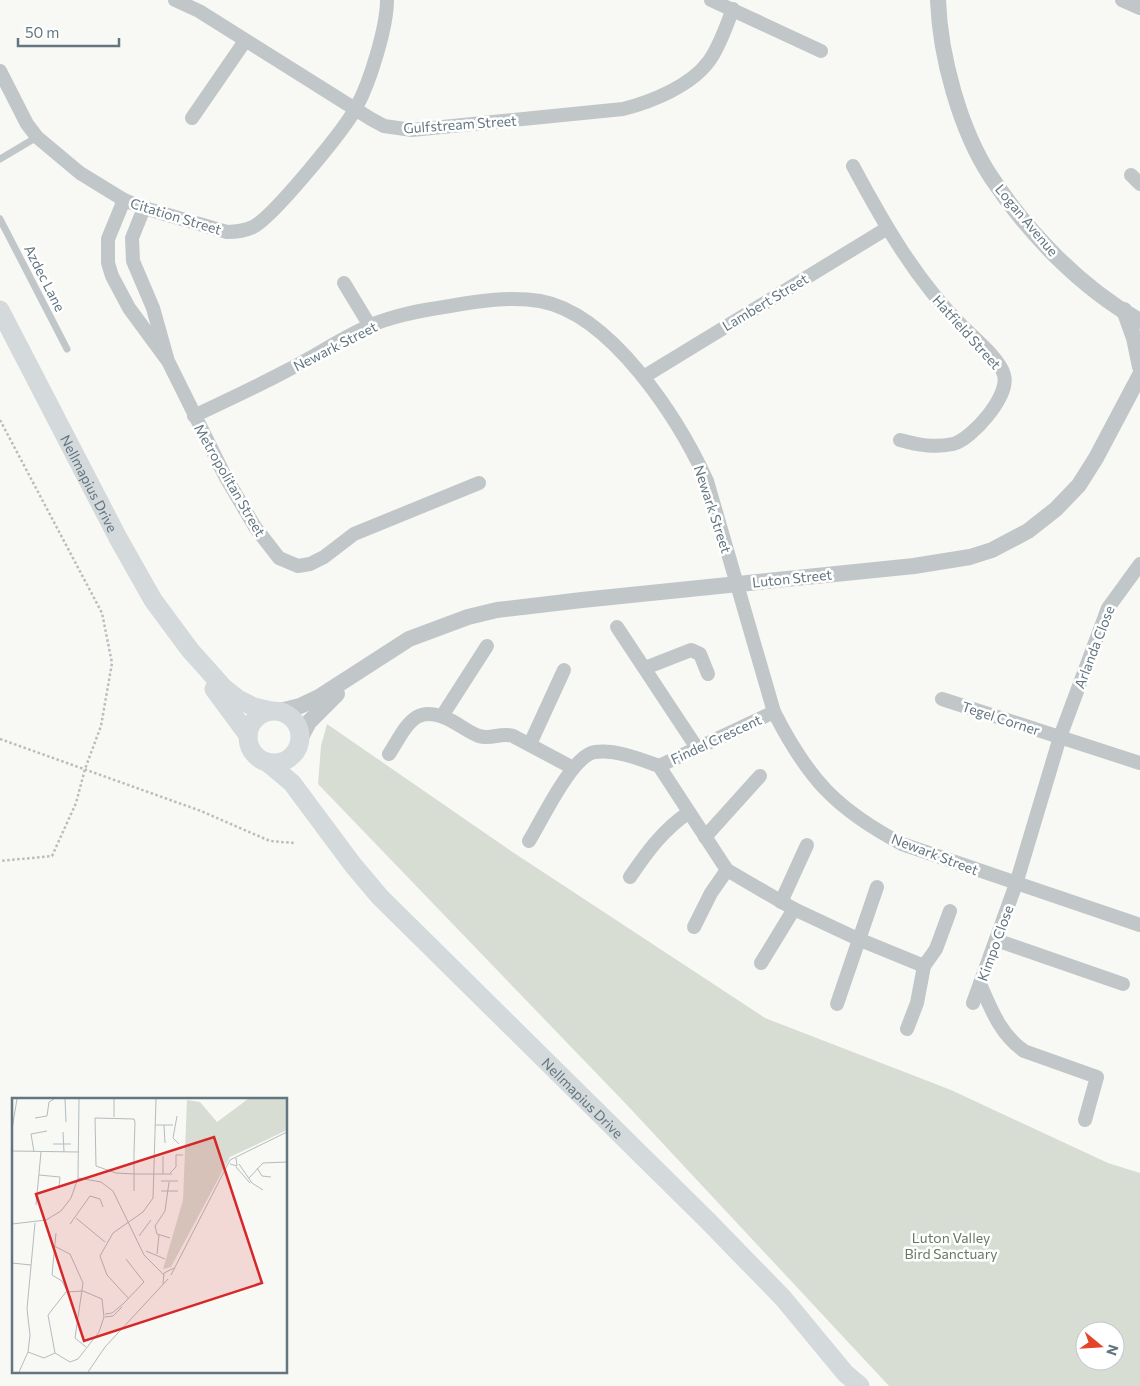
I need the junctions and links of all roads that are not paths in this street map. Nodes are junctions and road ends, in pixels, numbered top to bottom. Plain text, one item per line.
1 (175, 0) edge
2 (388, 0) edge
3 (712, 0) edge
4 (938, 0) edge
5 (1122, 0) edge
6 (1140, 8) edge
7 (733, 9) junction
8 (246, 41) junction
9 (821, 51) dead end
10 (0, 71) edge
11 (356, 108) junction
12 (192, 118) dead end
13 (38, 136) junction
14 (0, 159) edge
15 (854, 166) dead end
16 (124, 200) junction
17 (144, 208) junction
18 (0, 219) edge
19 (886, 229) junction
20 (344, 283) dead end
21 (0, 310) edge
22 (1124, 310) junction
23 (1140, 321) edge
24 (370, 326) junction
25 (67, 349) dead end
26 (168, 361) junction
27 (1140, 367) edge
28 (1140, 375) edge
29 (644, 376) junction
30 (194, 416) junction
31 (900, 440) dead end
32 (479, 483) dead end
33 (1140, 564) edge
34 (737, 584) junction
35 (617, 627) dead end
36 (488, 646) dead end
37 (190, 650) junction
38 (368, 666) junction
39 (645, 668) junction
40 (564, 670) dead end
41 (708, 674) dead end
42 (942, 699) dead end
43 (276, 711) junction
44 (774, 712) junction
45 (442, 716) junction
46 (248, 735) junction
47 (1060, 737) junction
48 (298, 743) junction
49 (530, 744) junction
50 (697, 748) junction
51 (389, 754) dead end
52 (267, 762) junction
53 (1140, 763) edge
54 (659, 766) junction
55 (573, 768) junction
56 (760, 776) dead end
57 (688, 813) junction
58 (321, 824) junction
59 (706, 836) junction
60 (529, 841) dead end
61 (807, 845) dead end
62 (727, 870) junction
63 (630, 877) dead end
64 (1016, 884) junction
65 (876, 887) dead end
66 (781, 902) junction
67 (794, 909) junction
68 (950, 911) dead end
69 (1140, 926) edge
70 (694, 927) dead end
71 (858, 939) junction
72 (996, 940) junction
73 (761, 963) dead end
74 (924, 966) junction
75 (980, 984) junction
76 (1123, 984) dead end
77 (973, 1003) dead end
78 (837, 1004) dead end
79 (908, 1029) dead end
80 (1085, 1120) dead end
81 (848, 1380) edge
82 (860, 1386) edge

1 - 8 street, Gulfstream Street
2 - 11 street
3 - 7 street
4 - 22 street, Logan Avenue
5 - 6 street
7 - 9 street
7 - 11 street, Gulfstream Street
8 - 11 street, Gulfstream Street
8 - 12 street
10 - 13 street, Citation Street
11 - 17 street, Citation Street
13 - 14 lane
13 - 16 street, Citation Street
15 - 19 street, Hatfield Street
16 - 17 street, Citation Street
16 - 26 street, Metropolitan Street
17 - 26 street, Metropolitan Street
18 - 25 lane, Azdec Lane
19 - 29 street, Lambert Street
19 - 31 street, Hatfield Street
20 - 24 street
21 - 37 main road, Nellmapius Drive
22 - 23 street, Logan Avenue
22 - 27 street
24 - 29 street, Newark Street
24 - 30 street, Newark Street
26 - 30 street, Metropolitan Street
28 - 34 street, Luton Street
29 - 34 street, Newark Street
30 - 32 street, Metropolitan Street
33 - 47 street, Arlanda Close
34 - 38 street, Luton Street
34 - 44 street, Newark Street
35 - 39 street
36 - 45 street
37 - 43 main road, Nellmapius Drive
37 - 46 main road, Nellmapius Drive
38 - 43 street, Luton Street
38 - 48 street, Luton Street
39 - 41 street
39 - 50 street
40 - 49 street
42 - 47 street, Tegel Corner
43 - 46 main road
43 - 48 main road
44 - 50 street, Findel Crescent
44 - 64 street, Newark Street
45 - 49 street
45 - 51 street
46 - 52 main road
47 - 53 street
47 - 64 street, Arlanda Close
48 - 52 main road
48 - 58 main road, Nellmapius Drive
49 - 55 street
50 - 54 street, Findel Crescent
52 - 58 main road, Nellmapius Drive
54 - 55 street
54 - 57 street
55 - 60 street
56 - 59 street
57 - 59 street
57 - 63 street
58 - 81 main road, Nellmapius Drive
59 - 62 street
61 - 66 street
62 - 66 street
62 - 70 street
64 - 69 street, Newark Street
64 - 72 street, Kimpo Close
65 - 71 street
66 - 67 street
67 - 71 street
67 - 73 street
68 - 74 street
71 - 74 street
71 - 78 street
72 - 75 street, Kimpo Close
72 - 76 street
74 - 79 street
75 - 77 street, Kimpo Close
75 - 80 street
81 - 82 main road, Nellmapius Drive

